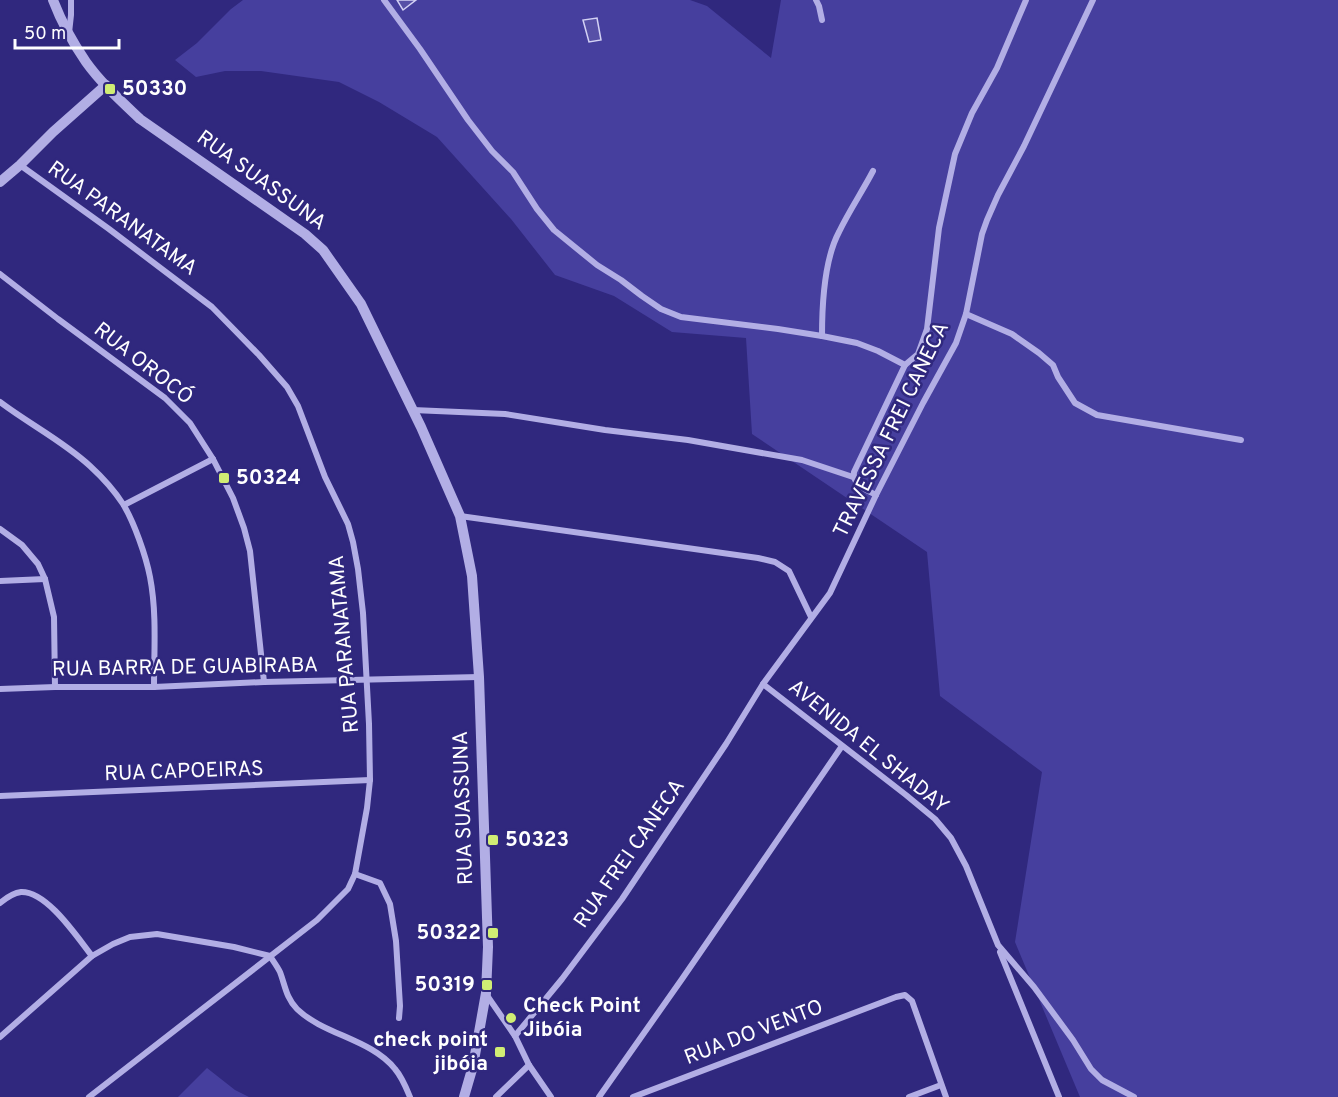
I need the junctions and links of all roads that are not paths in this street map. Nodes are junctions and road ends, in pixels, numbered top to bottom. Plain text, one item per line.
1 (53, 0) edge
2 (71, 0) edge
3 (384, 0) edge
4 (816, 0) edge
5 (1026, 0) edge
6 (1093, 0) edge
7 (822, 20) dead end
8 (69, 34) junction
9 (106, 85) junction
10 (20, 165) junction
11 (873, 171) dead end
12 (0, 182) edge
13 (0, 274) edge
14 (966, 314) junction
15 (822, 336) junction
16 (905, 364) junction
17 (0, 402) edge
18 (412, 410) junction
19 (1241, 440) dead end
20 (213, 459) junction
21 (853, 477) junction
22 (876, 495) junction
23 (124, 506) junction
24 (460, 516) junction
25 (0, 529) edge
26 (45, 579) junction
27 (0, 581) edge
28 (811, 617) junction
29 (479, 677) junction
30 (366, 680) junction
31 (264, 682) junction
32 (763, 684) junction
33 (55, 687) junction
34 (154, 687) junction
35 (0, 688) edge
36 (842, 746) junction
37 (370, 780) junction
38 (0, 796) edge
39 (355, 874) junction
40 (0, 903) edge
41 (998, 945) junction
42 (92, 956) junction
43 (270, 956) junction
44 (486, 993) junction
45 (399, 1018) dead end
46 (515, 1036) junction
47 (0, 1037) edge
48 (529, 1065) junction
49 (941, 1085) junction
50 (89, 1097) edge
51 (410, 1097) edge
52 (464, 1097) edge
53 (496, 1097) edge
54 (551, 1097) edge
55 (599, 1097) edge
56 (633, 1097) edge
57 (909, 1097) edge
58 (946, 1097) edge
59 (1059, 1097) edge
60 (1134, 1097) edge

1 - 8 street, RUA SUASSUNA
2 - 8 street
3 - 15 street
4 - 7 street
5 - 16 street
6 - 14 street, TRAVESSA FREI CANECA
8 - 9 street, RUA SUASSUNA
9 - 10 street
9 - 18 street, RUA SUASSUNA
10 - 12 street
10 - 30 street, RUA PARANATAMA
11 - 15 street
13 - 20 street, RUA OROCÓ
14 - 19 street
14 - 22 street, TRAVESSA FREI CANECA
15 - 16 street
16 - 21 street
17 - 23 street
18 - 21 street
18 - 24 street, RUA SUASSUNA
20 - 23 street
20 - 31 street, RUA OROCÓ
21 - 22 street
22 - 28 street, TRAVESSA FREI CANECA
23 - 34 street
24 - 28 street
24 - 29 street, RUA SUASSUNA
25 - 26 street
26 - 27 street
26 - 33 street
28 - 32 street, TRAVESSA FREI CANECA
29 - 30 street, RUA BARRA DE GUABIRABA
29 - 44 street, RUA SUASSUNA
30 - 31 street, RUA BARRA DE GUABIRABA
30 - 37 street, RUA PARANATAMA
31 - 34 street, RUA BARRA DE GUABIRABA
32 - 36 street, AVENIDA EL SHADAY
32 - 46 street, RUA FREI CANECA
33 - 34 street, RUA BARRA DE GUABIRABA
33 - 35 street, RUA BARRA DE GUABIRABA
36 - 41 street, AVENIDA EL SHADAY
36 - 55 street
37 - 38 street, RUA CAPOEIRAS
37 - 39 street, RUA PARANATAMA
39 - 43 street, RUA PARANATAMA
39 - 45 street
40 - 42 street
41 - 59 street
41 - 60 street, AVENIDA EL SHADAY
42 - 43 street
42 - 47 street
43 - 50 street, RUA PARANATAMA
43 - 51 street
44 - 46 street
44 - 52 street, RUA SUASSUNA
46 - 48 street
48 - 53 street
48 - 54 street
49 - 56 street, RUA DO VENTO
49 - 57 street
49 - 58 street

